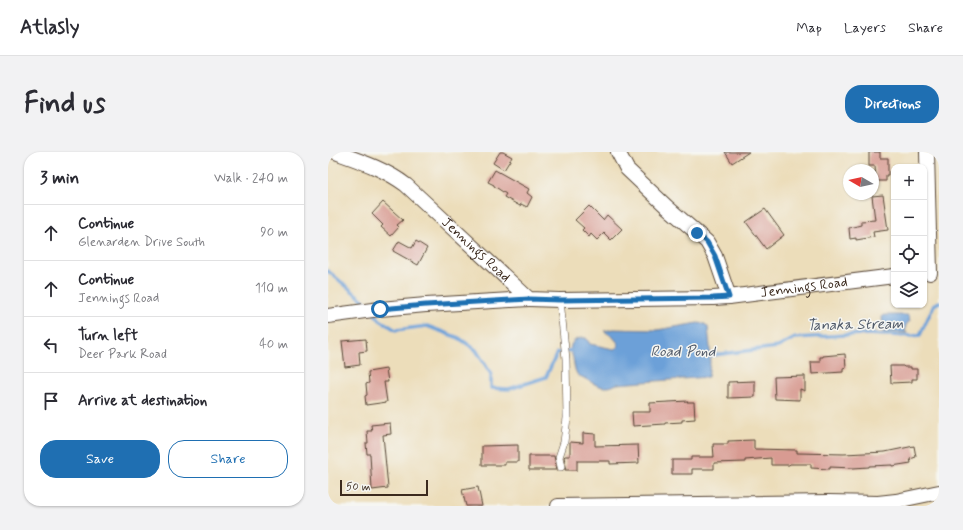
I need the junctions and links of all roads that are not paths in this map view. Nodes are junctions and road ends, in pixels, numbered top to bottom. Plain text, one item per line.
1 (335, 152) edge
2 (618, 152) edge
3 (927, 152) edge
4 (931, 273) edge
5 (891, 276) edge
6 (729, 297) junction
7 (529, 299) junction
8 (560, 300) junction
9 (328, 316) edge
10 (561, 467) dead end
11 (939, 492) edge
12 (558, 506) edge

1 - 7 street, Jennings Road
2 - 6 street
3 - 4 street
5 - 6 street, Jennings Road
6 - 8 street, Jennings Road
7 - 8 street, Jennings Road
7 - 9 street
8 - 10 lane
11 - 12 street

